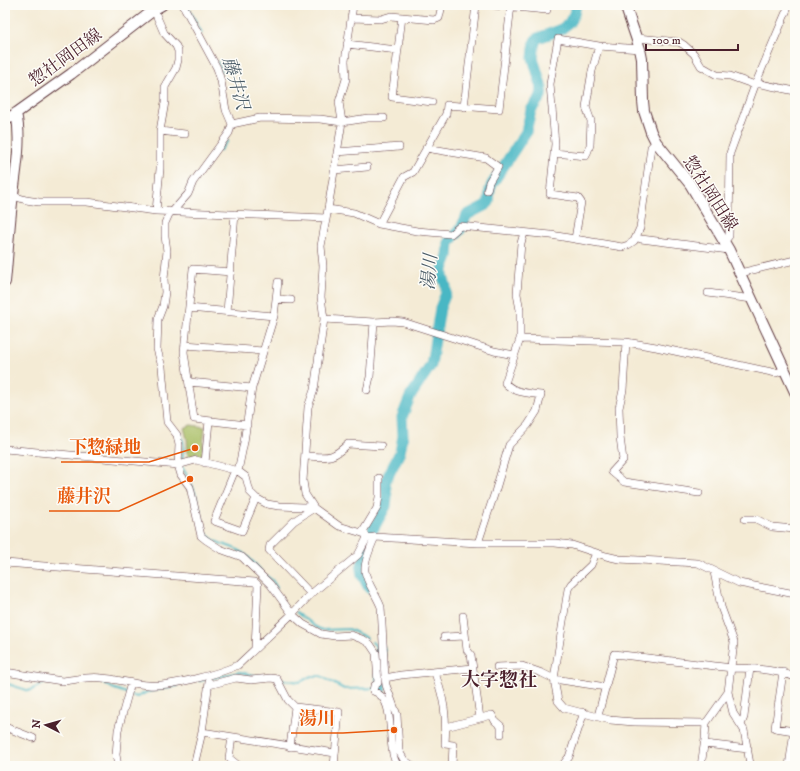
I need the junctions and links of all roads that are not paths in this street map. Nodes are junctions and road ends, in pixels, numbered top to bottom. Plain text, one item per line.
1 (183, 5) edge
2 (353, 5) edge
3 (442, 5) edge
4 (476, 5) edge
5 (493, 5) edge
6 (547, 5) edge
7 (625, 5) edge
8 (789, 5) edge
9 (511, 6) edge
10 (158, 8) edge
11 (402, 17) junction
12 (352, 18) junction
13 (637, 38) junction
14 (347, 44) junction
15 (599, 46) junction
16 (640, 49) junction
17 (397, 50) junction
18 (755, 84) junction
19 (795, 91) edge
20 (432, 102) dead end
21 (464, 107) junction
22 (9, 116) edge
23 (384, 118) dead end
24 (342, 122) junction
25 (234, 124) junction
26 (160, 131) junction
27 (186, 134) dead end
28 (656, 142) junction
29 (398, 147) dead end
30 (426, 148) junction
31 (337, 152) junction
32 (554, 153) junction
33 (367, 167) dead end
34 (334, 170) junction
35 (487, 190) dead end
36 (12, 196) junction
37 (328, 209) junction
38 (156, 211) junction
39 (171, 212) junction
40 (235, 214) junction
41 (326, 218) junction
42 (379, 224) junction
43 (524, 233) junction
44 (636, 237) junction
45 (575, 239) junction
46 (726, 246) junction
47 (795, 260) edge
48 (231, 272) junction
49 (740, 273) junction
50 (5, 282) edge
51 (278, 282) dead end
52 (708, 294) dead end
53 (276, 299) junction
54 (752, 299) junction
55 (291, 300) dead end
56 (189, 308) junction
57 (227, 312) junction
58 (274, 316) junction
59 (324, 320) junction
60 (374, 322) junction
61 (520, 339) junction
62 (626, 342) junction
63 (185, 345) junction
64 (263, 351) junction
65 (514, 355) junction
66 (784, 370) junction
67 (189, 382) junction
68 (252, 388) junction
69 (367, 390) dead end
70 (795, 392) edge
71 (209, 421) junction
72 (247, 425) junction
73 (381, 446) dead end
74 (5, 449) edge
75 (306, 456) junction
76 (205, 463) junction
77 (181, 464) junction
78 (237, 471) junction
79 (379, 478) dead end
80 (699, 493) dead end
81 (256, 498) junction
82 (313, 507) junction
83 (745, 519) dead end
84 (795, 529) edge
85 (368, 536) junction
86 (478, 543) junction
87 (596, 553) junction
88 (5, 563) edge
89 (714, 572) junction
90 (311, 594) junction
91 (795, 594) edge
92 (292, 614) junction
93 (463, 616) dead end
94 (465, 636) junction
95 (444, 637) dead end
96 (255, 648) junction
97 (497, 667) dead end
98 (473, 668) junction
99 (732, 668) junction
100 (750, 668) junction
101 (5, 672) edge
102 (783, 672) junction
103 (435, 673) junction
104 (208, 675) junction
105 (795, 677) edge
106 (385, 678) junction
107 (554, 679) junction
108 (131, 683) junction
109 (209, 685) junction
110 (606, 687) junction
111 (728, 692) junction
112 (296, 707) junction
113 (584, 712) junction
114 (598, 716) junction
115 (480, 718) junction
116 (706, 723) junction
117 (741, 725) junction
118 (5, 727) edge
119 (446, 727) junction
120 (202, 732) junction
121 (501, 734) dead end
122 (232, 737) junction
123 (33, 738) dead end
124 (705, 744) junction
125 (290, 747) junction
126 (748, 749) junction
127 (335, 753) junction
128 (118, 766) edge
129 (194, 766) edge
130 (239, 766) edge
131 (334, 766) edge
132 (398, 766) edge
133 (413, 766) edge
134 (452, 766) edge
135 (519, 766) edge
136 (529, 766) edge
137 (562, 766) edge
138 (701, 766) edge
139 (755, 766) edge
140 (789, 766) edge

1 - 25 street
2 - 12 street
3 - 11 street
4 - 21 street
5 - 9 street
6 - 9 street
7 - 13 main road, 惣社岡田線
8 - 18 street
9 - 21 street
10 - 22 main road, 惣社岡田線
10 - 26 street
11 - 12 street
11 - 17 street
12 - 14 street
13 - 16 main road, 惣社岡田線
13 - 18 street
14 - 17 street
14 - 24 street
15 - 16 street
15 - 32 street
15 - 32 street
16 - 28 main road, 惣社岡田線
17 - 20 street
18 - 19 street
18 - 46 street
21 - 30 street
22 - 36 main road
23 - 24 street
24 - 25 street
24 - 31 street
25 - 39 street
26 - 27 street
26 - 38 street
28 - 44 street
28 - 46 main road, 惣社岡田線
29 - 31 street
30 - 35 street
30 - 42 street
31 - 34 street
32 - 45 street
33 - 34 street
34 - 37 street
36 - 38 street
36 - 50 main road
37 - 41 street
37 - 42 street
38 - 39 street
39 - 40 street
39 - 77 street
40 - 41 street
40 - 48 street
41 - 59 street
42 - 43 street
43 - 45 street
43 - 61 street
44 - 45 street
44 - 46 street
46 - 49 main road, 惣社岡田線
47 - 49 street
48 - 56 street
48 - 57 street
49 - 54 main road, 惣社岡田線
51 - 53 street
52 - 54 street
53 - 55 street
53 - 58 street
54 - 66 main road, 惣社岡田線
56 - 57 street
56 - 63 street
57 - 58 street
58 - 64 street
59 - 60 street
59 - 75 street
60 - 65 street
60 - 69 street
61 - 62 street
61 - 65 street
62 - 66 street
62 - 80 street
63 - 64 street
63 - 67 street
64 - 68 street
65 - 86 street
66 - 70 main road, 惣社岡田線
67 - 68 street
67 - 71 street
68 - 72 street
71 - 72 street
71 - 76 street
72 - 78 street
73 - 75 street
74 - 77 street
75 - 82 street
76 - 77 street
76 - 78 street
77 - 92 street
78 - 81 street
78 - 81 street
79 - 85 street
81 - 82 street
82 - 85 street
82 - 90 street
83 - 84 street
85 - 86 street
85 - 90 street
85 - 106 street
86 - 87 street
87 - 89 street
87 - 107 street
88 - 96 street
89 - 91 street
89 - 99 street
90 - 92 street
92 - 96 street
92 - 132 street
93 - 94 street
94 - 95 street
94 - 98 street
96 - 104 street
97 - 107 street
98 - 103 street
98 - 115 street
99 - 100 street
99 - 110 street
99 - 111 street
100 - 102 street
100 - 117 street
101 - 108 street
102 - 105 street
102 - 140 street
103 - 106 street
103 - 119 street
104 - 108 street
104 - 109 street
106 - 133 street
107 - 110 street
107 - 113 street
108 - 128 street
109 - 112 street
109 - 120 street
110 - 114 street
111 - 116 street
111 - 117 street
112 - 125 street
112 - 127 street
113 - 114 street
113 - 137 street
114 - 116 street
115 - 119 street
115 - 121 street
116 - 124 street
117 - 126 street
118 - 123 street
119 - 134 street
120 - 122 street
120 - 129 street
122 - 125 street
122 - 130 street
124 - 126 street
124 - 138 street
125 - 127 street
126 - 139 street
127 - 131 street
135 - 136 street

